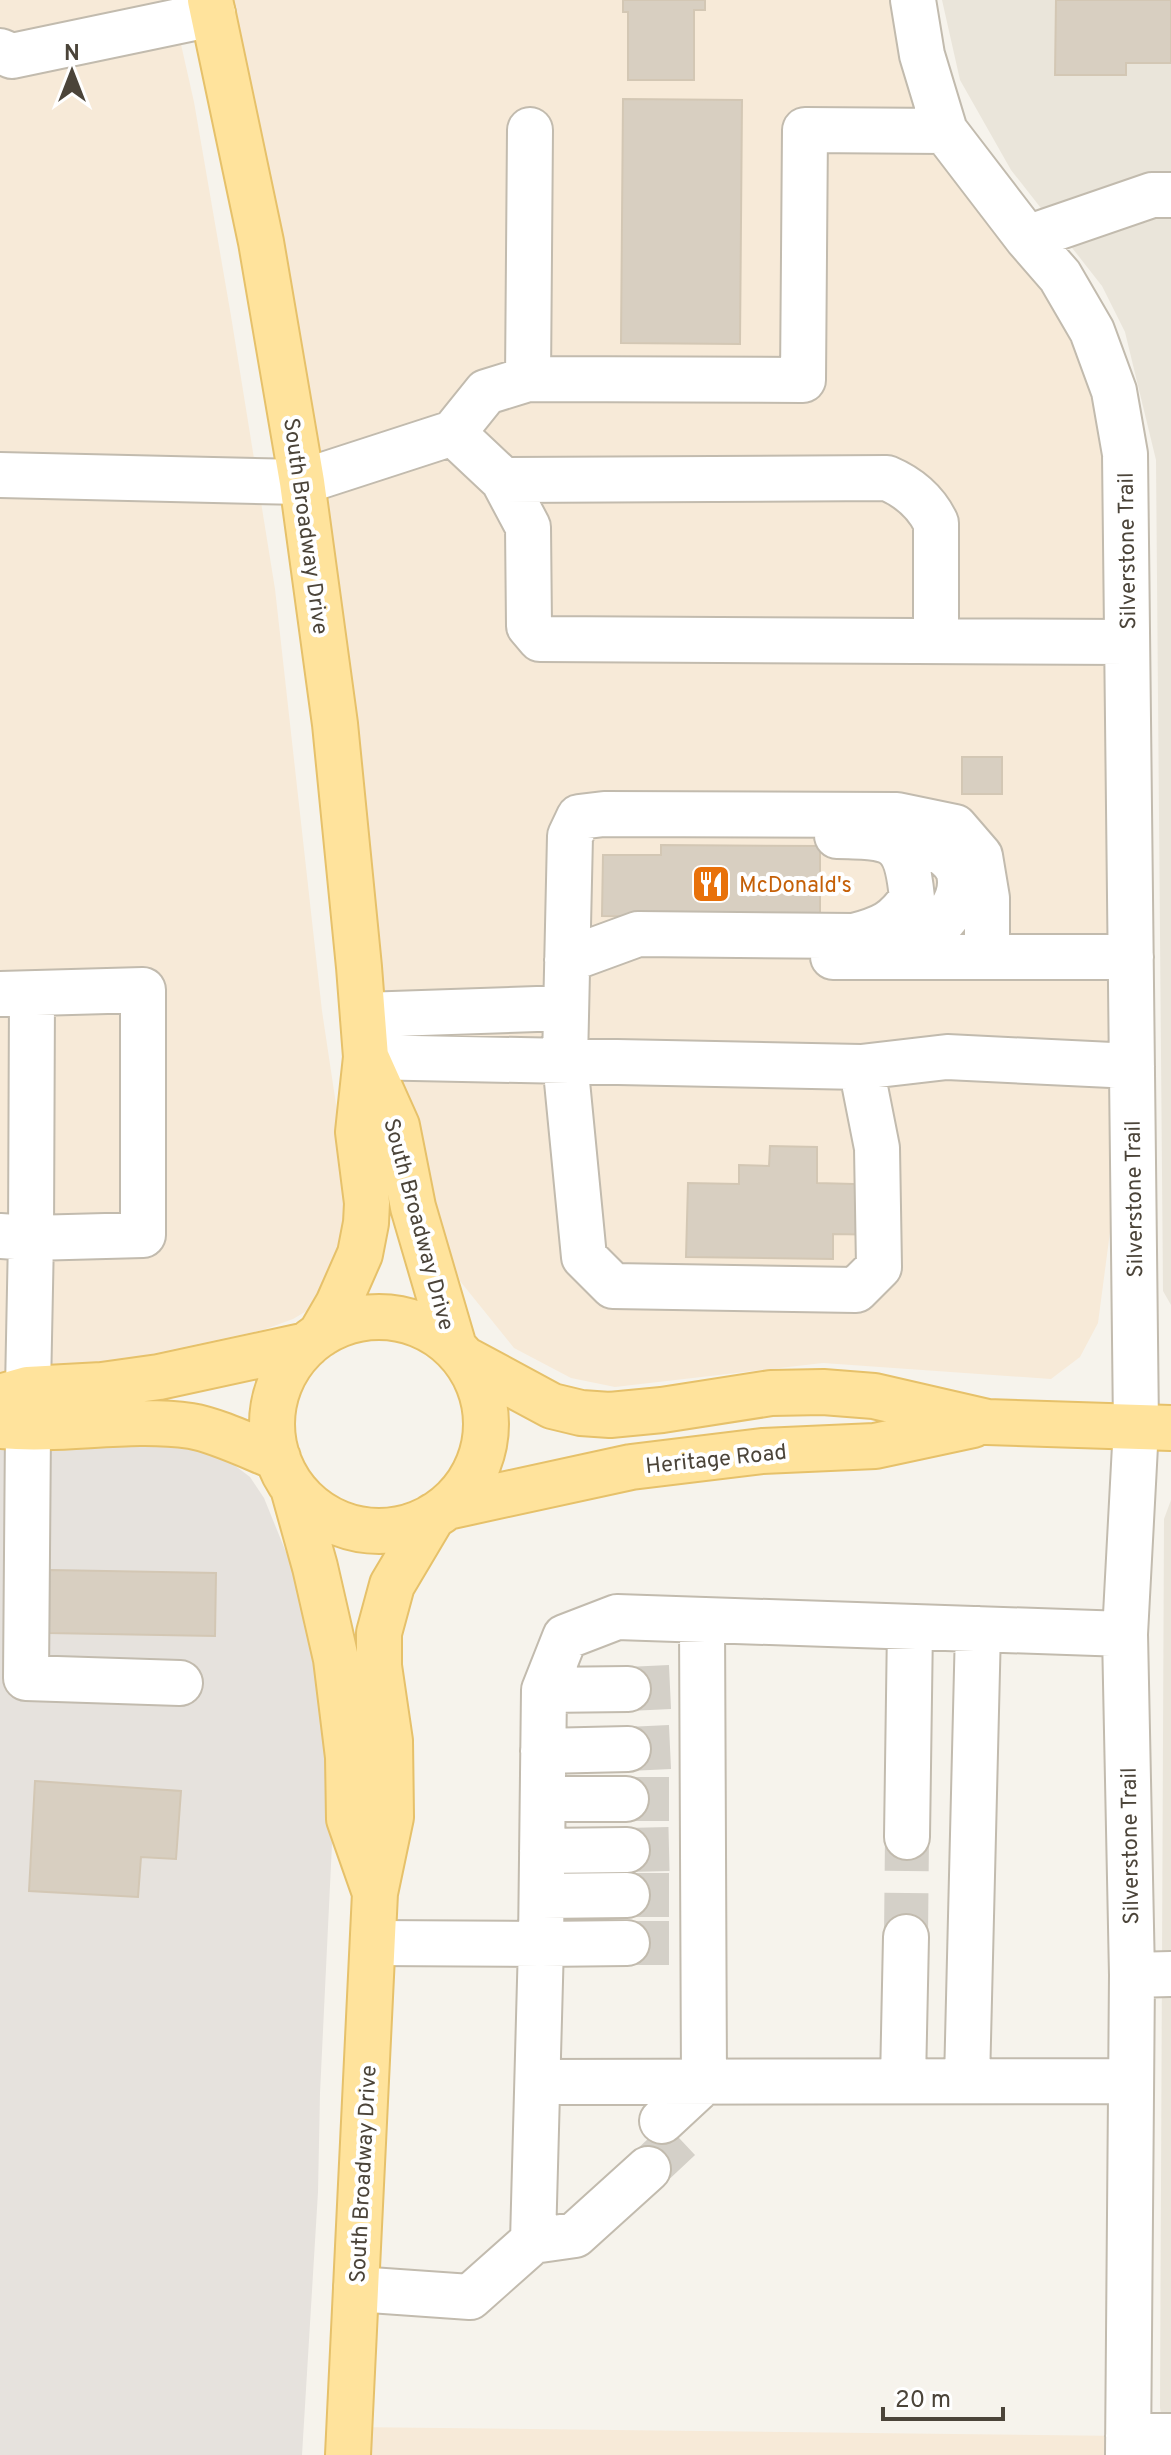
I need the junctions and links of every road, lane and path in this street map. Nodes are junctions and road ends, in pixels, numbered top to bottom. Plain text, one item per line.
1 (913, 0) edge
2 (211, 7) edge
3 (0, 51) edge
4 (530, 130) dead end
5 (945, 131) junction
6 (1171, 195) edge
7 (1027, 238) junction
8 (528, 379) junction
9 (453, 433) junction
10 (0, 475) edge
11 (503, 480) junction
12 (302, 482) junction
13 (936, 641) junction
14 (1127, 642) junction
15 (570, 836) junction
16 (987, 956) junction
17 (1131, 957) junction
18 (567, 960) junction
19 (16, 994) edge
20 (566, 1008) junction
21 (363, 1015) junction
22 (366, 1057) junction
23 (565, 1061) junction
24 (1132, 1066) junction
25 (861, 1067) junction
26 (16, 1237) edge
27 (314, 1340) junction
28 (459, 1353) junction
29 (14, 1410) edge
30 (987, 1422) junction
31 (1153, 1427) edge
32 (286, 1473) junction
33 (440, 1511) junction
34 (702, 1620) junction
35 (910, 1627) junction
36 (978, 1629) junction
37 (1125, 1634) junction
38 (180, 1683) dead end
39 (667, 1688) junction
40 (544, 1690) junction
41 (667, 1748) junction
42 (543, 1751) junction
43 (543, 1799) junction
44 (626, 1799) tunnel mouth
45 (907, 1837) tunnel mouth
46 (666, 1849) junction
47 (542, 1851) junction
48 (375, 1893) junction
49 (666, 1895) junction
50 (542, 1896) junction
51 (906, 1937) tunnel mouth
52 (373, 1943) junction
53 (666, 1943) junction
54 (541, 1944) junction
55 (1151, 1975) edge
56 (903, 2081) junction
57 (967, 2081) junction
58 (1131, 2081) junction
59 (538, 2082) junction
60 (704, 2082) junction
61 (533, 2241) junction
62 (356, 2289) junction
63 (1171, 2436) edge
64 (1128, 2446) edge
65 (348, 2455) edge

1 - 5 street, Silverstone Trail
2 - 3 street
2 - 12 main road, South Broadway Drive
4 - 8 street
5 - 7 street, Silverstone Trail
5 - 8 street
6 - 7 street
7 - 14 street, Silverstone Trail
8 - 9 street
9 - 11 street
9 - 12 street
10 - 12 street
11 - 13 street
11 - 13 street
12 - 21 main road, South Broadway Drive
13 - 14 street
14 - 17 street, Silverstone Trail
15 - 16 street
15 - 18 street
15 - 18 street
16 - 17 street
16 - 18 street
17 - 24 street, Silverstone Trail
18 - 20 street
19 - 26 street
19 - 26 street
20 - 21 street
20 - 23 street
21 - 22 main road, South Broadway Drive
22 - 23 street
22 - 27 main road, South Broadway Drive
22 - 28 main road, South Broadway Drive
23 - 25 street
23 - 25 street
24 - 25 street
24 - 31 street, Silverstone Trail
26 - 29 street
27 - 28 main road
27 - 29 main road
27 - 32 main road
28 - 30 main road, Heritage Road
28 - 33 main road
29 - 32 main road
29 - 38 street
30 - 31 main road, Heritage Road
30 - 33 main road, Heritage Road
31 - 37 street, Silverstone Trail
32 - 33 main road
32 - 48 main road, South Broadway Drive
33 - 48 main road, South Broadway Drive
34 - 35 street
34 - 39 street
34 - 40 street
35 - 36 street
35 - 45 street
36 - 37 street
36 - 57 street
37 - 55 street, Silverstone Trail
39 - 40 street
39 - 41 street
40 - 42 street
41 - 42 street
41 - 46 street
42 - 43 street
43 - 44 street
43 - 47 street
46 - 47 street
46 - 49 street
47 - 50 street
48 - 52 main road, South Broadway Drive
49 - 50 street
49 - 53 street
50 - 54 street
51 - 56 street
52 - 54 street
52 - 62 main road, South Broadway Drive
53 - 54 street
53 - 60 street
54 - 59 street
55 - 58 street, Silverstone Trail
56 - 57 street
56 - 60 street
57 - 58 street
58 - 64 street, Silverstone Trail
59 - 60 street
59 - 61 street
60 - 61 street
61 - 62 street
62 - 65 main road, South Broadway Drive
63 - 64 street

